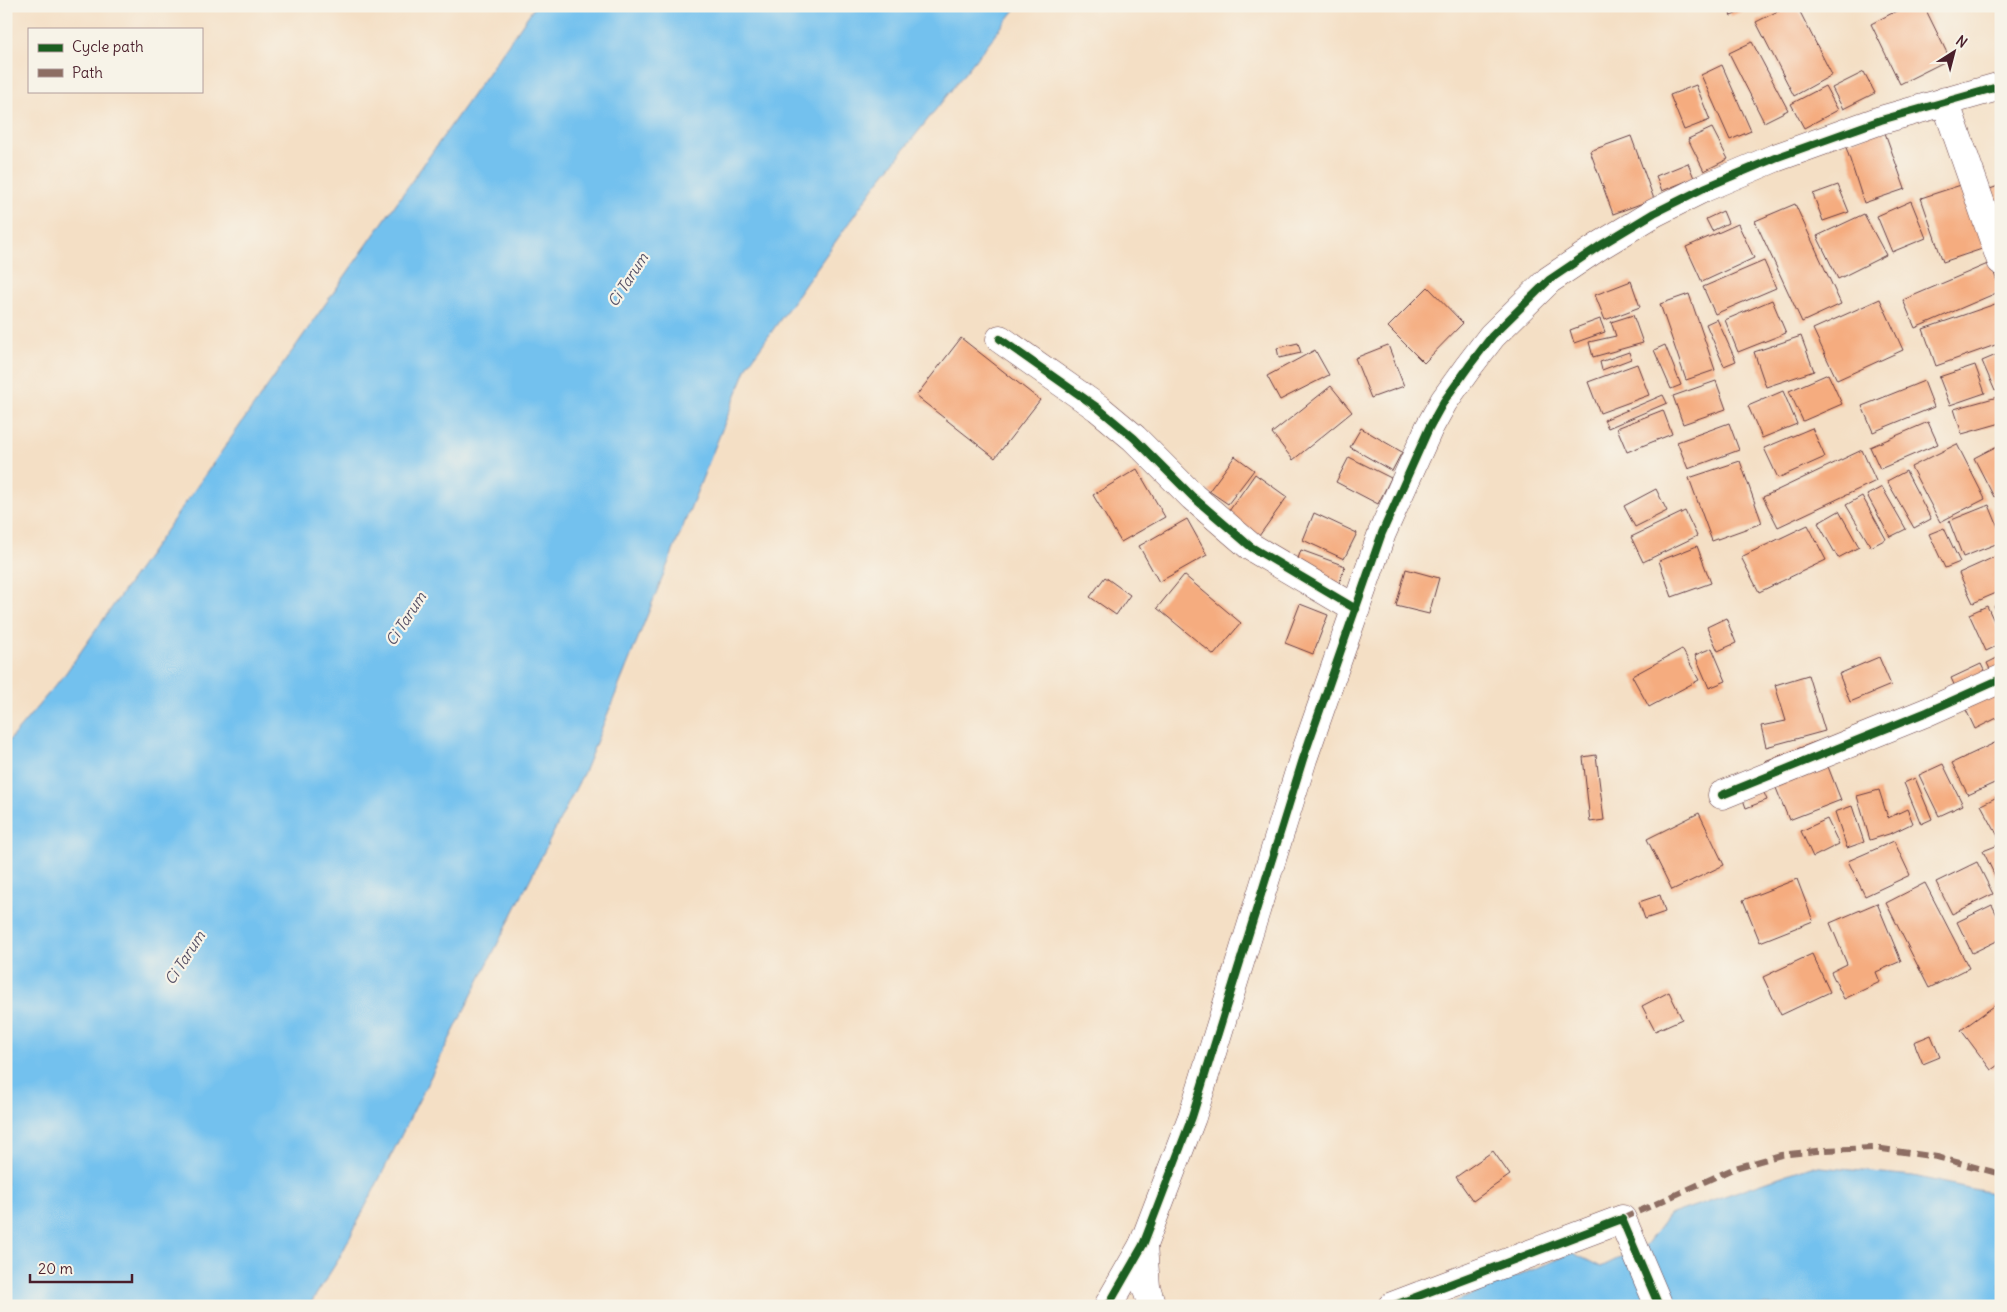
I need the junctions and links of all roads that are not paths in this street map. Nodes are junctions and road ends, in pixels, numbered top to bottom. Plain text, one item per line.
1 (2001, 86) edge
2 (1946, 101) junction
3 (2001, 261) edge
4 (1000, 339) dead end
5 (1356, 609) junction
6 (2001, 679) edge
7 (1722, 795) dead end
8 (1143, 1246) junction
9 (1108, 1306) edge
10 (1152, 1306) edge
11 (1392, 1306) edge
12 (1659, 1306) edge

1 - 2 street
2 - 3 street
2 - 5 street
4 - 5 street
5 - 8 street
6 - 7 street
8 - 9 street
8 - 10 street
11 - 12 street

